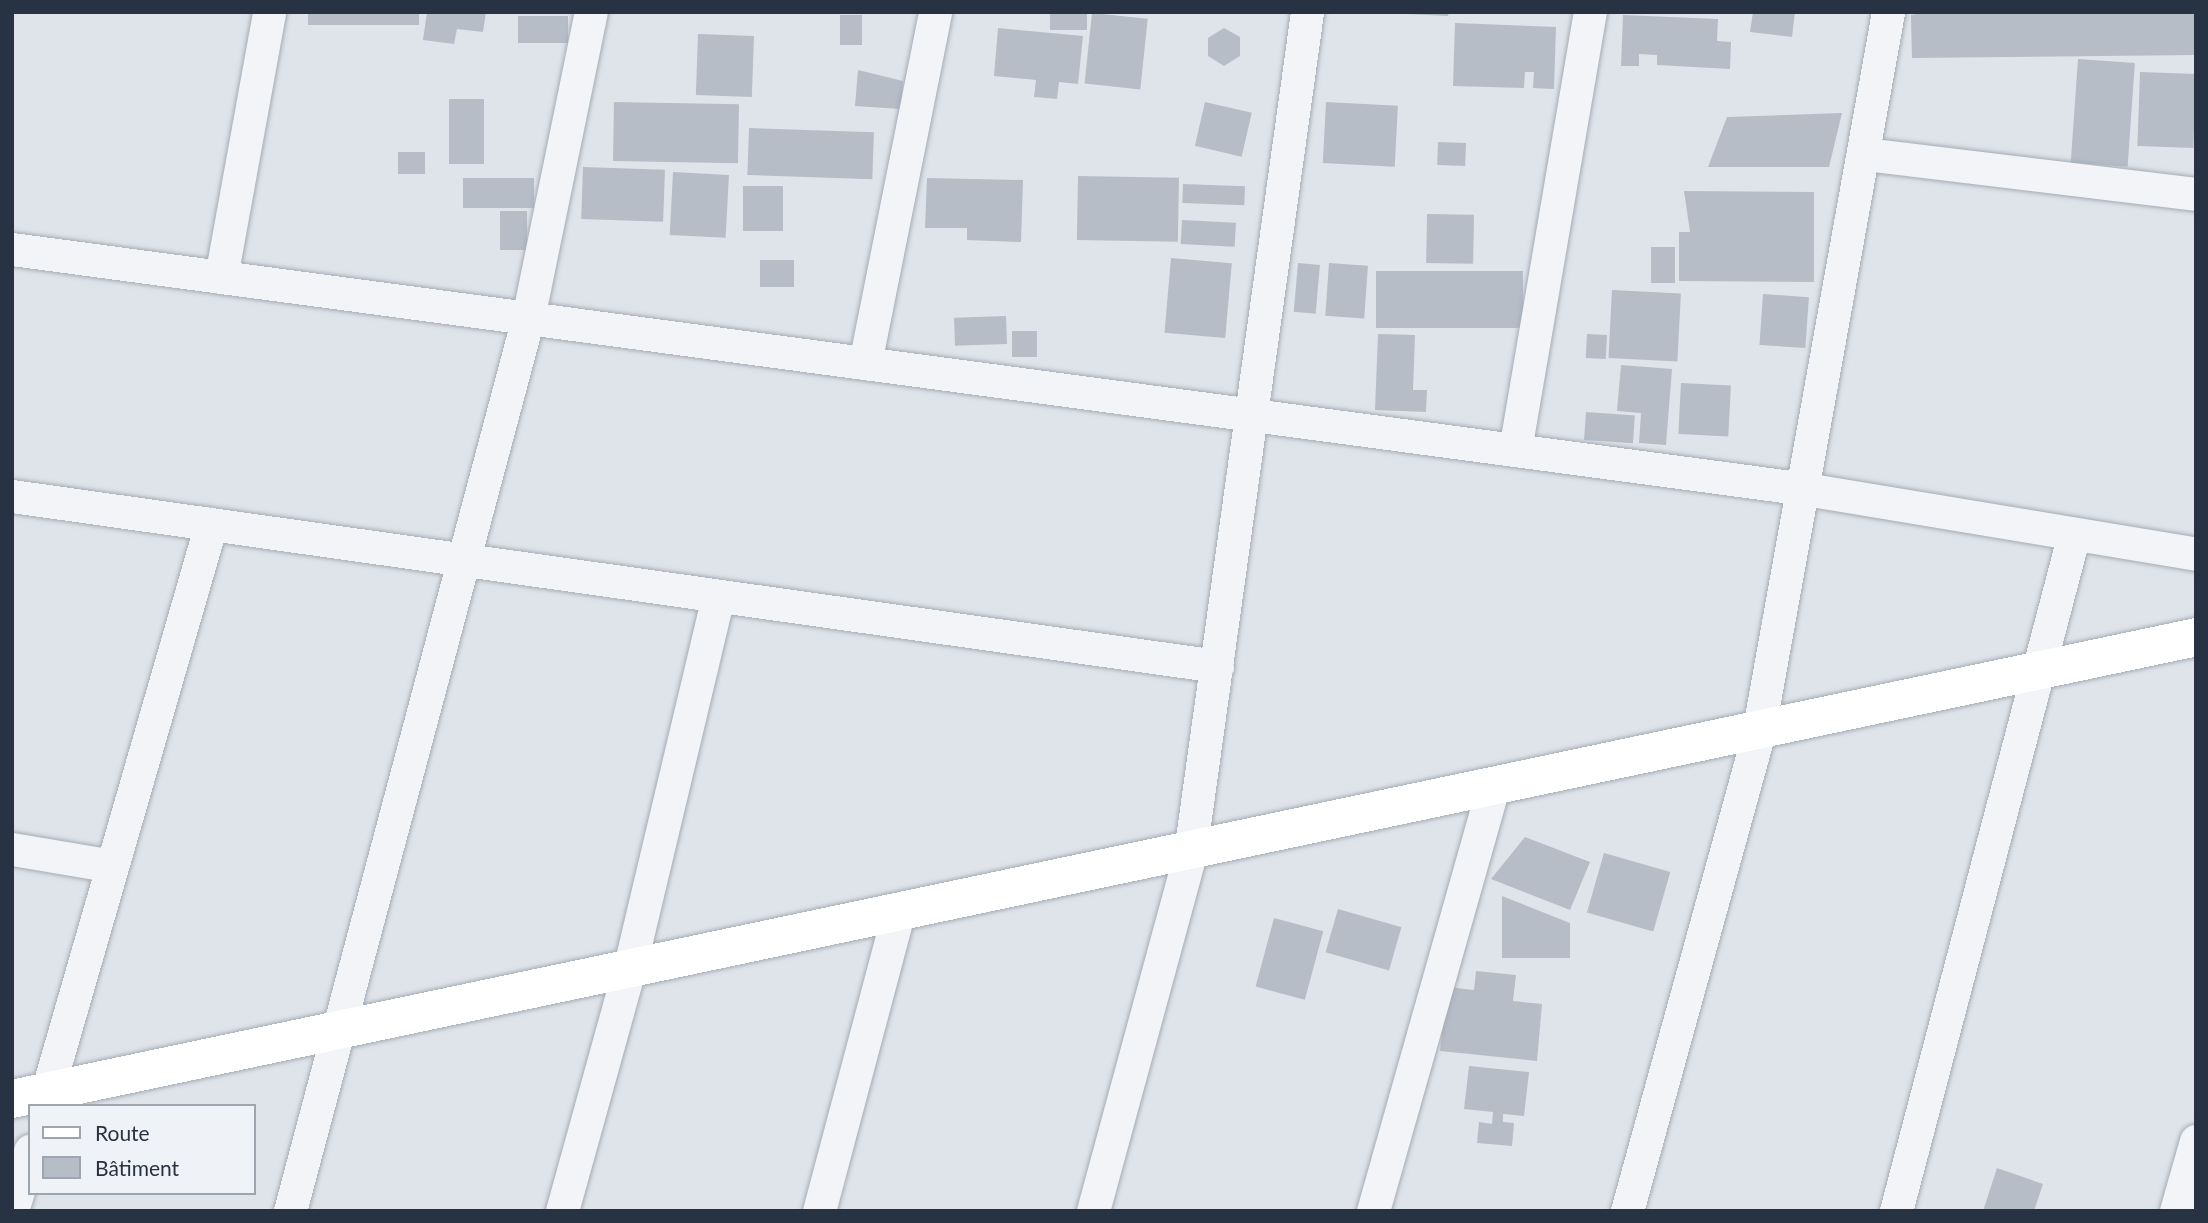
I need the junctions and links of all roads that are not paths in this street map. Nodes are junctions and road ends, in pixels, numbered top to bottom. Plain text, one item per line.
1 (269, 12) edge
2 (591, 12) edge
3 (935, 12) edge
4 (1307, 12) edge
5 (1590, 12) edge
6 (1888, 12) edge
7 (1866, 154) junction
8 (2196, 194) edge
9 (12, 249) edge
10 (221, 277) junction
11 (528, 318) junction
12 (865, 363) junction
13 (1248, 415) junction
14 (1515, 450) junction
15 (1805, 489) junction
16 (12, 496) edge
17 (211, 524) junction
18 (2074, 534) junction
19 (2196, 554) edge
20 (464, 559) junction
21 (718, 596) junction
22 (2196, 638) edge
23 (1217, 666) junction
24 (2038, 671) junction
25 (1758, 734) junction
26 (1492, 790) junction
27 (12, 849) edge
28 (1190, 853) junction
29 (112, 866) junction
30 (898, 914) junction
31 (629, 970) junction
32 (343, 1030) junction
33 (34, 1099) edge
34 (2196, 1141) edge
35 (28, 1158) edge
36 (12, 1211) edge
37 (290, 1211) edge
38 (562, 1211) edge
39 (819, 1211) edge
40 (1093, 1211) edge
41 (1373, 1211) edge
42 (1628, 1211) edge
43 (1896, 1211) edge
44 (2176, 1211) edge

1 - 10 street
2 - 11 street
3 - 12 street
4 - 13 street
5 - 14 street
6 - 7 street
7 - 8 street
7 - 15 street
9 - 10 street
10 - 11 street
11 - 12 street
11 - 20 street
12 - 13 street
13 - 14 street
13 - 23 street
14 - 15 street
15 - 18 street
15 - 25 street
16 - 17 street
17 - 20 street
17 - 29 street
18 - 19 street
18 - 24 street
20 - 21 street
20 - 32 street
21 - 23 street
21 - 31 street
22 - 24 street
23 - 28 street
24 - 25 street
24 - 43 street
25 - 26 street
25 - 42 street
26 - 28 street
26 - 41 street
27 - 29 street
28 - 30 street
28 - 40 street
29 - 33 street
30 - 31 street
30 - 39 street
31 - 32 street
31 - 38 street
32 - 33 street
32 - 37 street
34 - 44 street
35 - 36 street

